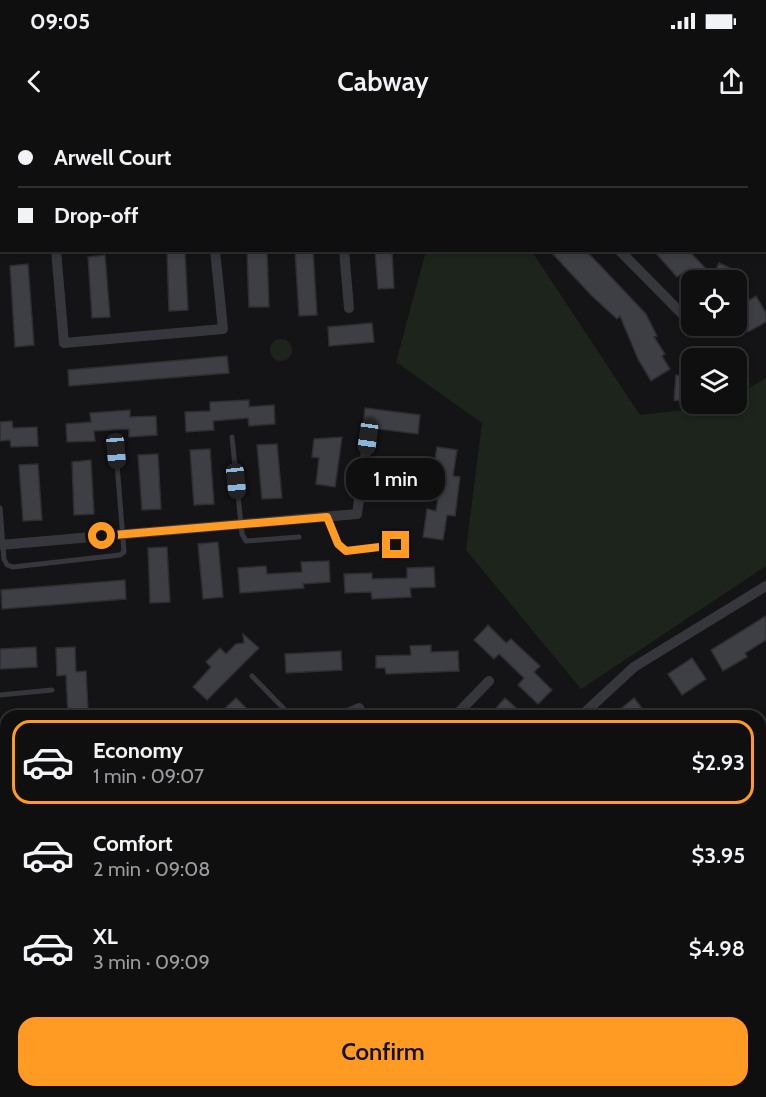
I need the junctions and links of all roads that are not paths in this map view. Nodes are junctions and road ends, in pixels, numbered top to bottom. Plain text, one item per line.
1 (56, 252) edge
2 (215, 252) edge
3 (344, 252) edge
4 (622, 252) edge
5 (349, 308) dead end
6 (681, 313) edge
7 (232, 437) dead end
8 (368, 437) dead end
9 (116, 451) dead end
10 (0, 508) edge
11 (327, 517) junction
12 (241, 524) junction
13 (122, 534) junction
14 (299, 537) dead end
15 (1, 545) edge
16 (396, 545) dead end
17 (766, 586) edge
18 (252, 676) dead end
19 (489, 681) dead end
20 (52, 690) dead end
21 (0, 695) edge
22 (285, 710) edge
23 (461, 710) edge
24 (587, 710) edge

1 - 2 street
3 - 5 street
4 - 6 street
7 - 12 lane
8 - 11 street
9 - 13 lane
10 - 15 lane
11 - 12 street
11 - 16 lane
12 - 13 street
12 - 14 lane
13 - 15 street
13 - 15 lane
17 - 24 street
18 - 22 lane
19 - 23 street
20 - 21 lane

